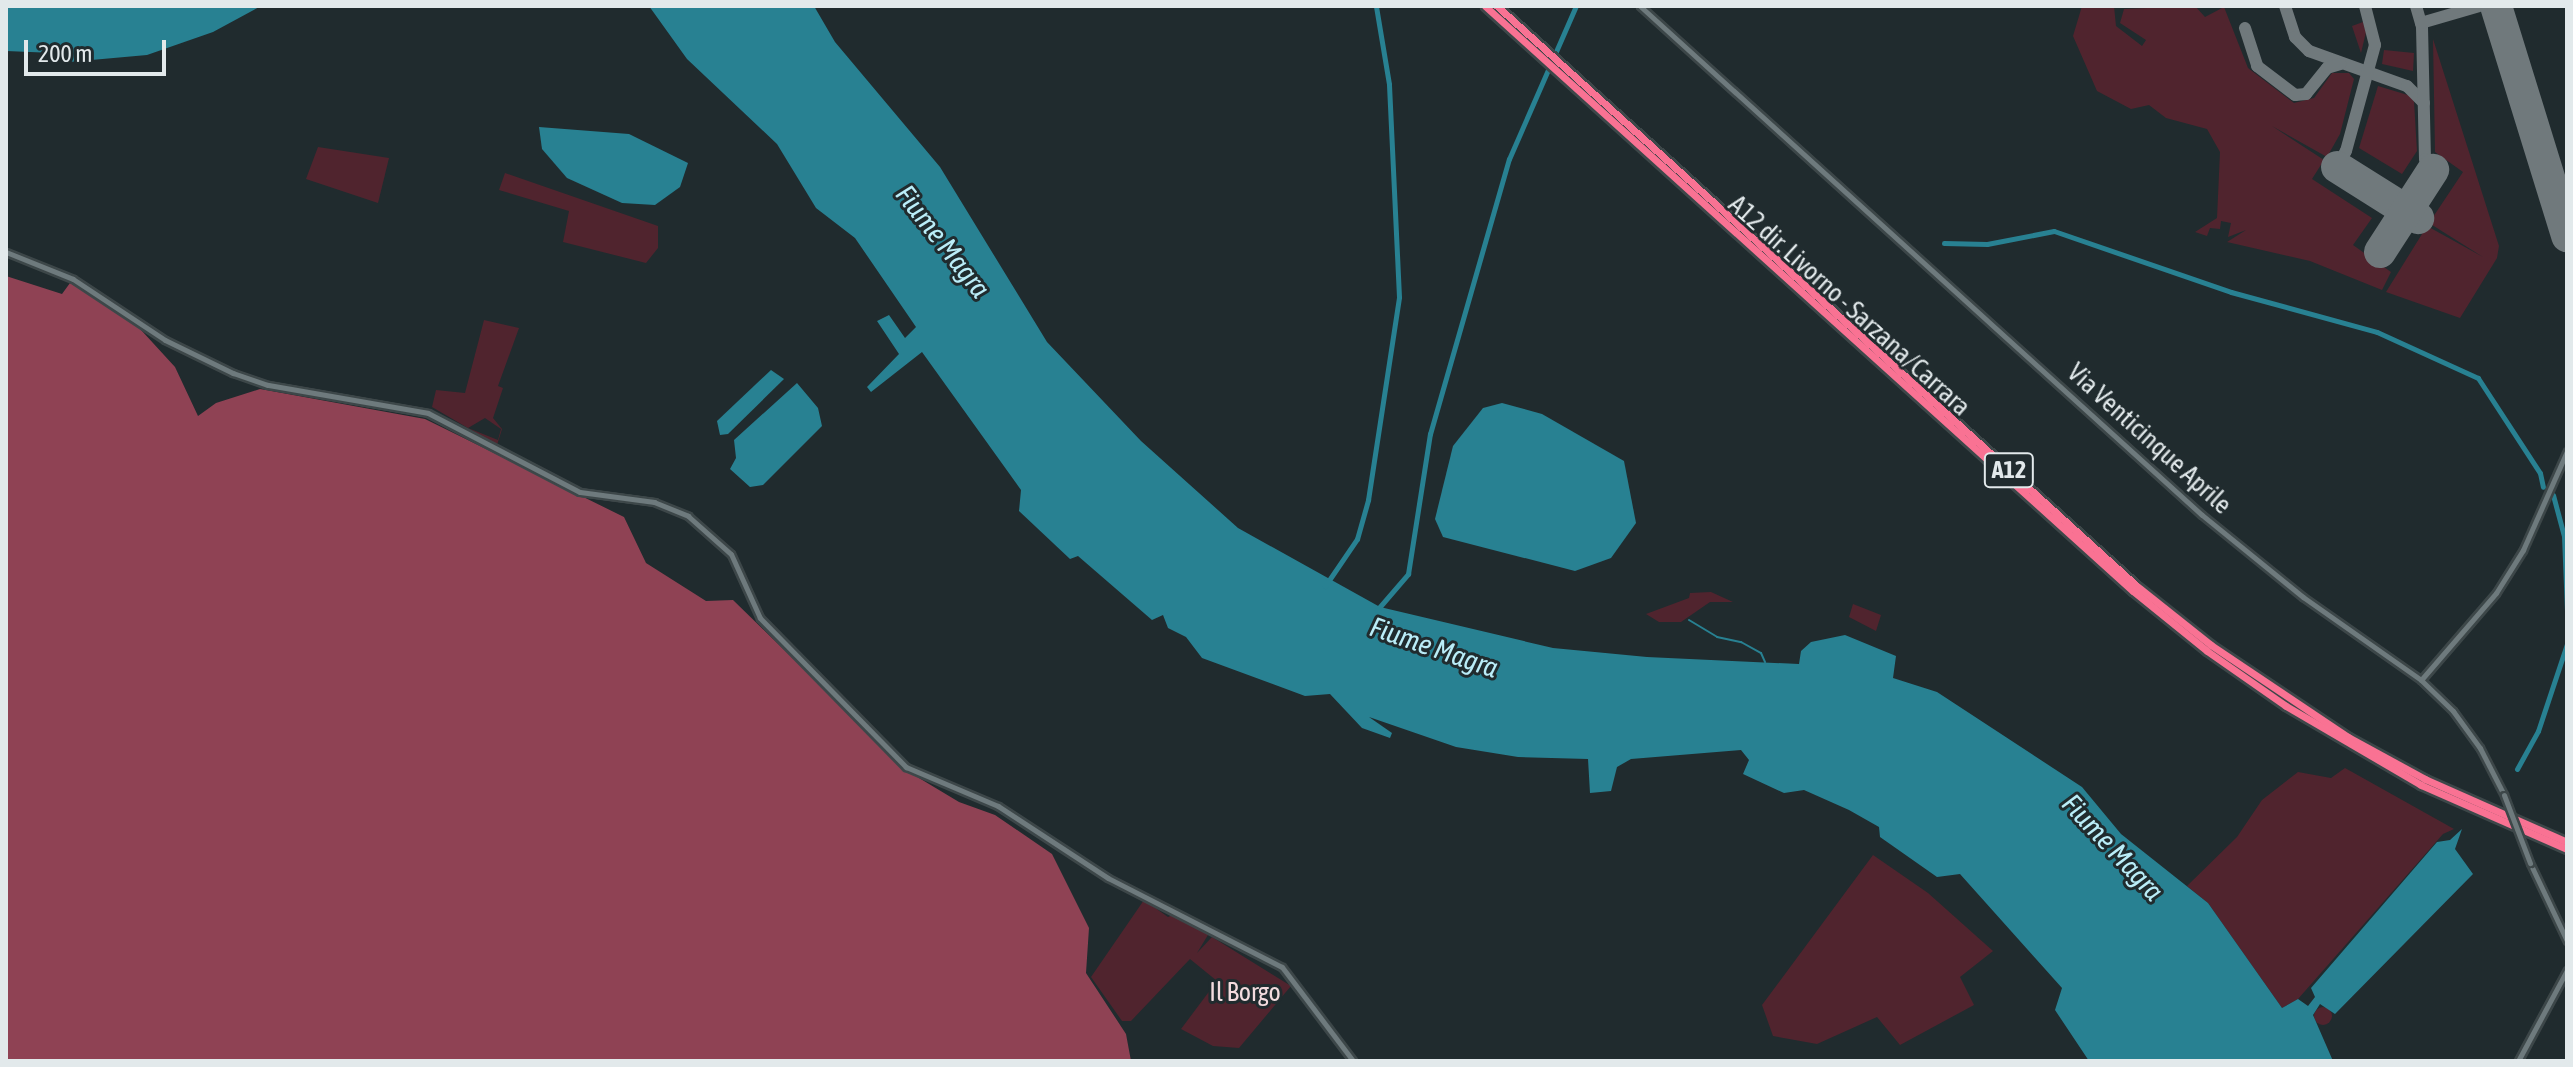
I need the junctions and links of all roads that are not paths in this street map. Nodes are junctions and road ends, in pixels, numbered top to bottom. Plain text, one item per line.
1 (1485, 6) edge
2 (1497, 6) edge
3 (1640, 6) edge
4 (1552, 56) junction
5 (6, 252) edge
6 (2567, 451) edge
7 (2421, 680) junction
8 (2567, 842) edge
9 (2567, 849) edge
10 (2567, 941) edge
11 (2567, 970) edge
12 (1353, 1061) edge
13 (2518, 1061) edge

1 - 4 highway, A12 dir. Livorno - Sarzana/Carrara / A12
2 - 4 highway, A12
3 - 7 main road, Via Venticinque Aprile
4 - 8 highway, A12
4 - 9 highway, A12 dir. Livorno - Sarzana/Carrara / A12
5 - 12 main road
6 - 7 main road
7 - 10 main road, Via Venticinque Aprile, bridge
11 - 13 main road

